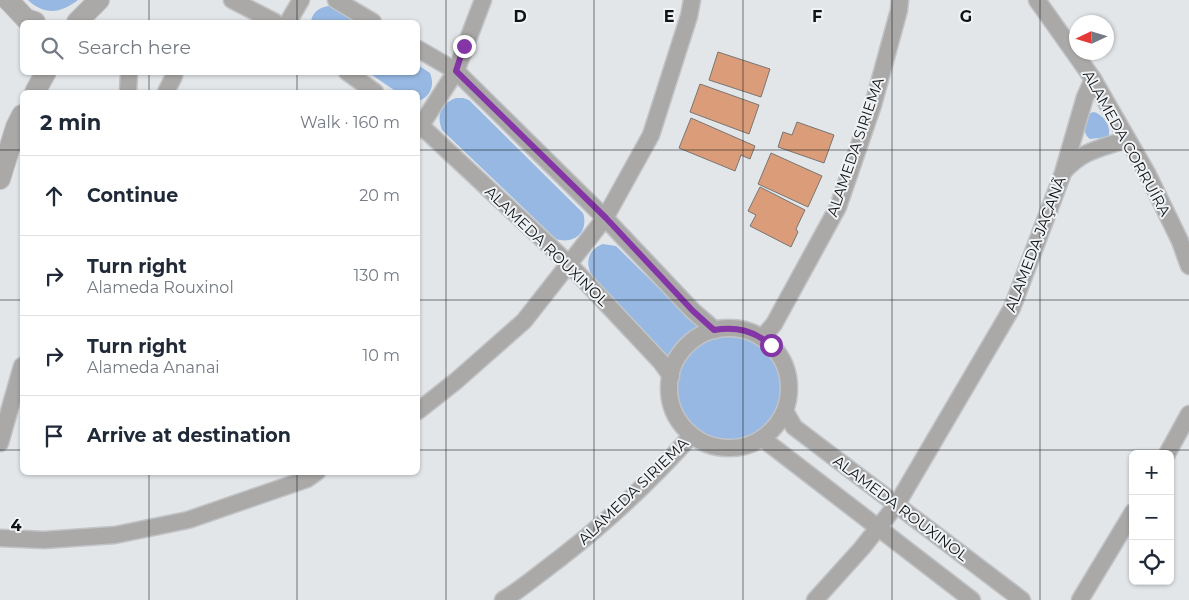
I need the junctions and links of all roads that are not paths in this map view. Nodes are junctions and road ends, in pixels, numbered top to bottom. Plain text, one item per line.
1 (8, 0) edge
2 (99, 0) edge
3 (232, 0) edge
4 (301, 0) edge
5 (336, 0) edge
6 (483, 0) edge
7 (692, 0) edge
8 (900, 0) edge
9 (1037, 0) edge
10 (29, 20) edge
11 (79, 20) edge
12 (271, 20) edge
13 (289, 20) edge
14 (371, 20) edge
15 (420, 50) edge
16 (456, 71) junction
17 (44, 75) edge
18 (129, 75) edge
19 (174, 75) edge
20 (352, 75) edge
21 (1093, 79) junction
22 (36, 90) edge
23 (128, 90) edge
24 (167, 90) edge
25 (372, 90) edge
26 (20, 119) edge
27 (420, 123) edge
28 (420, 128) edge
29 (1127, 139) junction
30 (1062, 173) junction
31 (0, 179) edge
32 (606, 218) junction
33 (569, 264) junction
34 (1189, 266) edge
35 (714, 330) junction
36 (762, 338) junction
37 (20, 373) edge
38 (671, 376) junction
39 (420, 409) edge
40 (785, 411) junction
41 (1189, 414) edge
42 (691, 436) junction
43 (763, 439) junction
44 (0, 443) edge
45 (1169, 450) edge
46 (312, 475) edge
47 (897, 504) junction
48 (1129, 519) edge
49 (878, 529) junction
50 (0, 538) edge
51 (503, 600) edge
52 (815, 600) edge
53 (972, 600) edge
54 (1022, 600) edge
55 (1080, 600) edge

1 - 10 street
2 - 11 street
3 - 12 street
4 - 13 street
5 - 14 street
6 - 16 street
7 - 32 street
8 - 36 street, ALAMEDA SIRIEMA
9 - 21 street, ALAMEDA CORRUÍRA
15 - 16 street
16 - 27 street
16 - 32 street
17 - 22 street
18 - 23 street
19 - 24 street
20 - 25 street
21 - 29 street, ALAMEDA CORRUÍRA
21 - 30 street, ALAMEDA JAÇANÃ
26 - 31 street
28 - 33 street, ALAMEDA ROUXINOL
29 - 30 street
29 - 34 street, ALAMEDA CORRUÍRA
30 - 47 street, ALAMEDA JAÇANÃ
32 - 33 street
32 - 35 street
33 - 38 street, ALAMEDA ROUXINOL
33 - 39 street
35 - 36 street
35 - 38 street
36 - 40 street
37 - 44 street
38 - 42 street
40 - 43 street
40 - 47 street, ALAMEDA ROUXINOL
41 - 45 street
42 - 43 street
42 - 51 street, ALAMEDA SIRIEMA
43 - 49 street, ALAMEDA ROUXINOL
46 - 50 street
47 - 49 street, ALAMEDA JAÇANÃ
47 - 54 street, ALAMEDA ROUXINOL
48 - 55 street
49 - 52 street
49 - 53 street, ALAMEDA ROUXINOL

